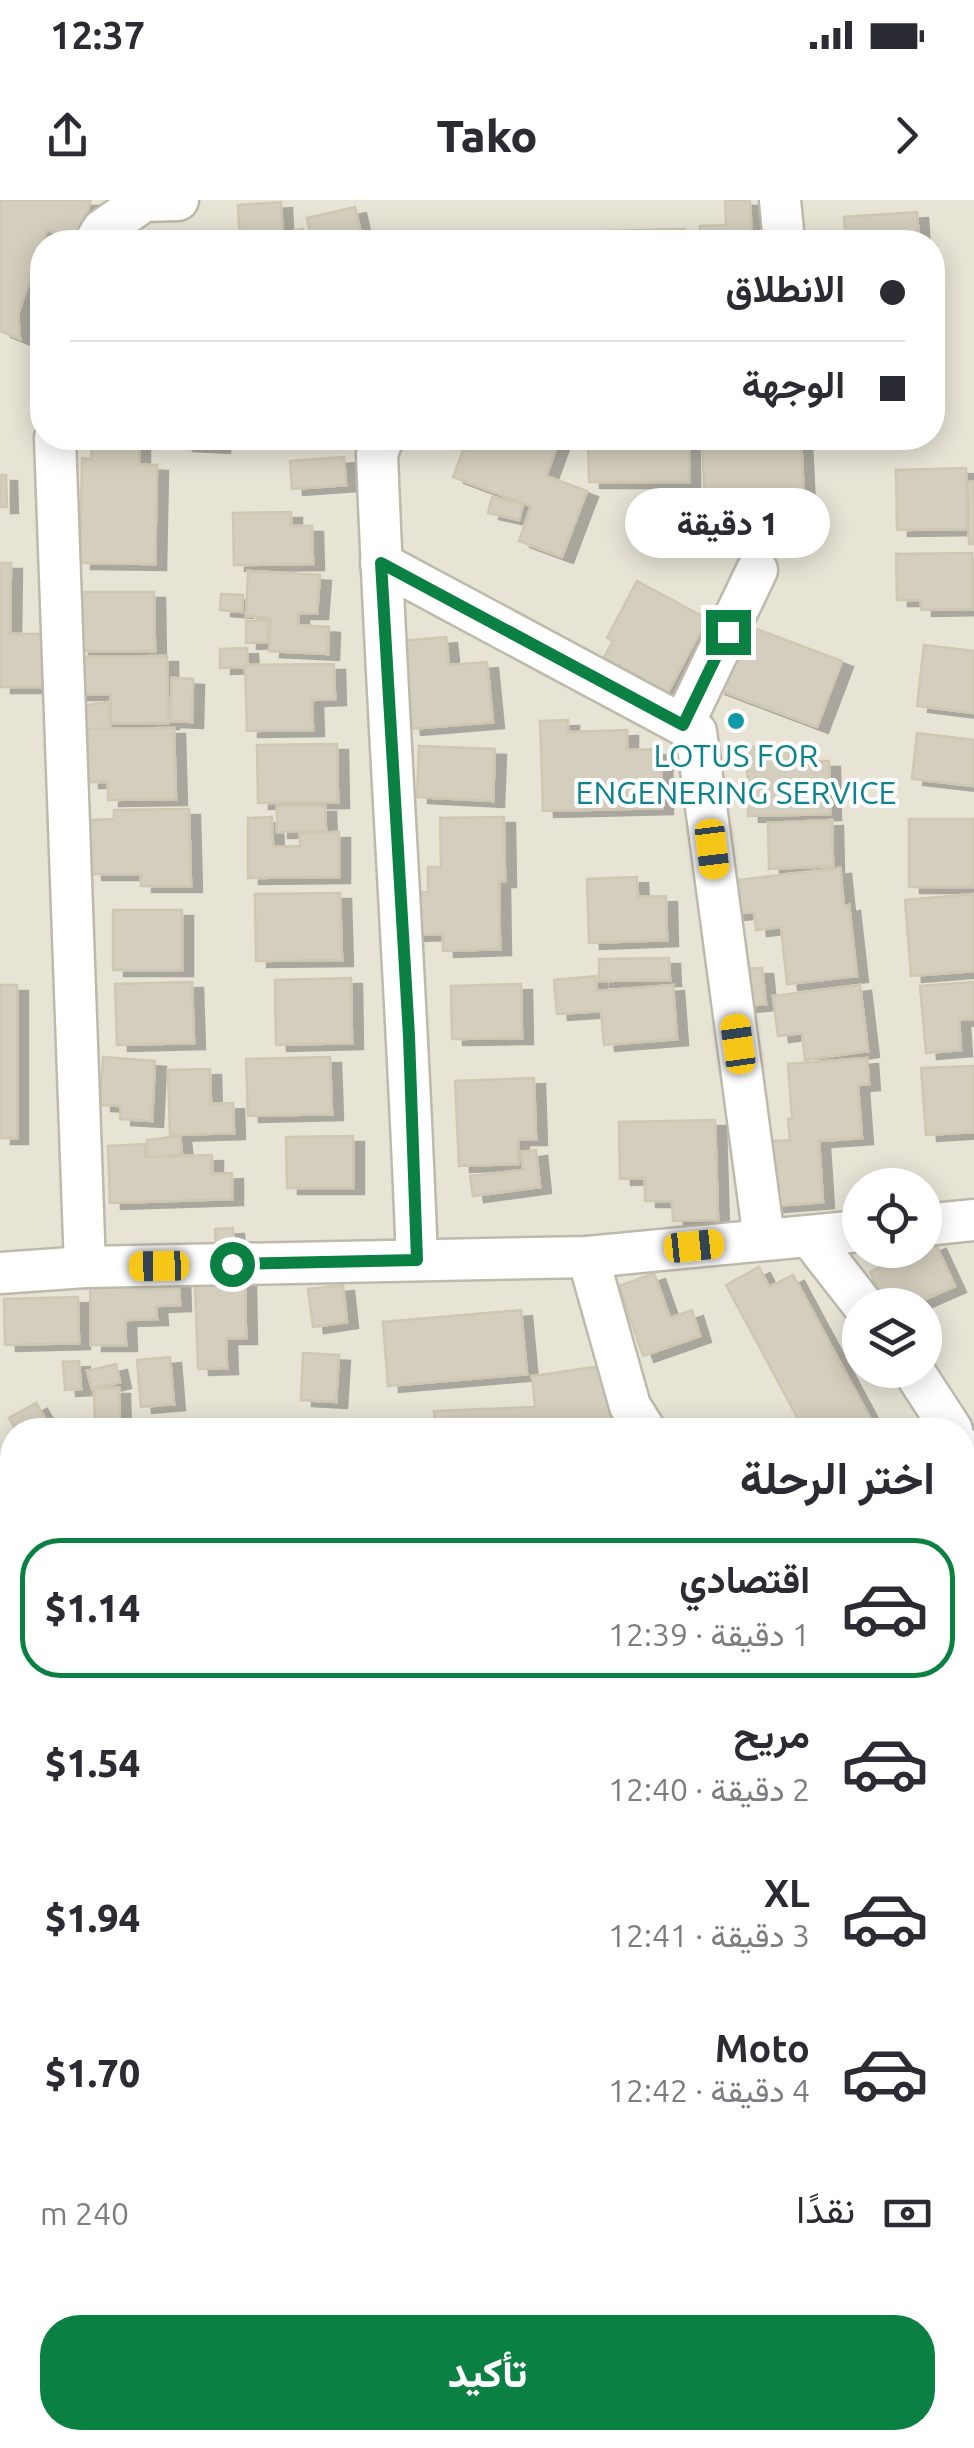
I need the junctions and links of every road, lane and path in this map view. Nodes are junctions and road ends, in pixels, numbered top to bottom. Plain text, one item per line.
1 (178, 200) edge
2 (780, 200) edge
3 (102, 230) edge
4 (783, 230) edge
5 (55, 450) edge
6 (378, 450) edge
7 (381, 563) junction
8 (757, 570) dead end
9 (683, 725) junction
10 (974, 1220) edge
11 (942, 1223) edge
12 (842, 1233) edge
13 (810, 1236) junction
14 (764, 1239) junction
15 (588, 1257) junction
16 (417, 1260) junction
17 (85, 1268) junction
18 (0, 1273) edge
19 (849, 1288) edge
20 (925, 1388) edge
21 (638, 1418) edge
22 (944, 1418) edge

1 - 3 street
2 - 4 street
5 - 17 street
6 - 7 street
7 - 9 street
7 - 16 street
8 - 9 street
9 - 14 street
10 - 11 street
12 - 13 street
13 - 14 street
13 - 19 street
14 - 15 street
15 - 16 street
15 - 21 street
16 - 17 street
17 - 18 street
20 - 22 street

